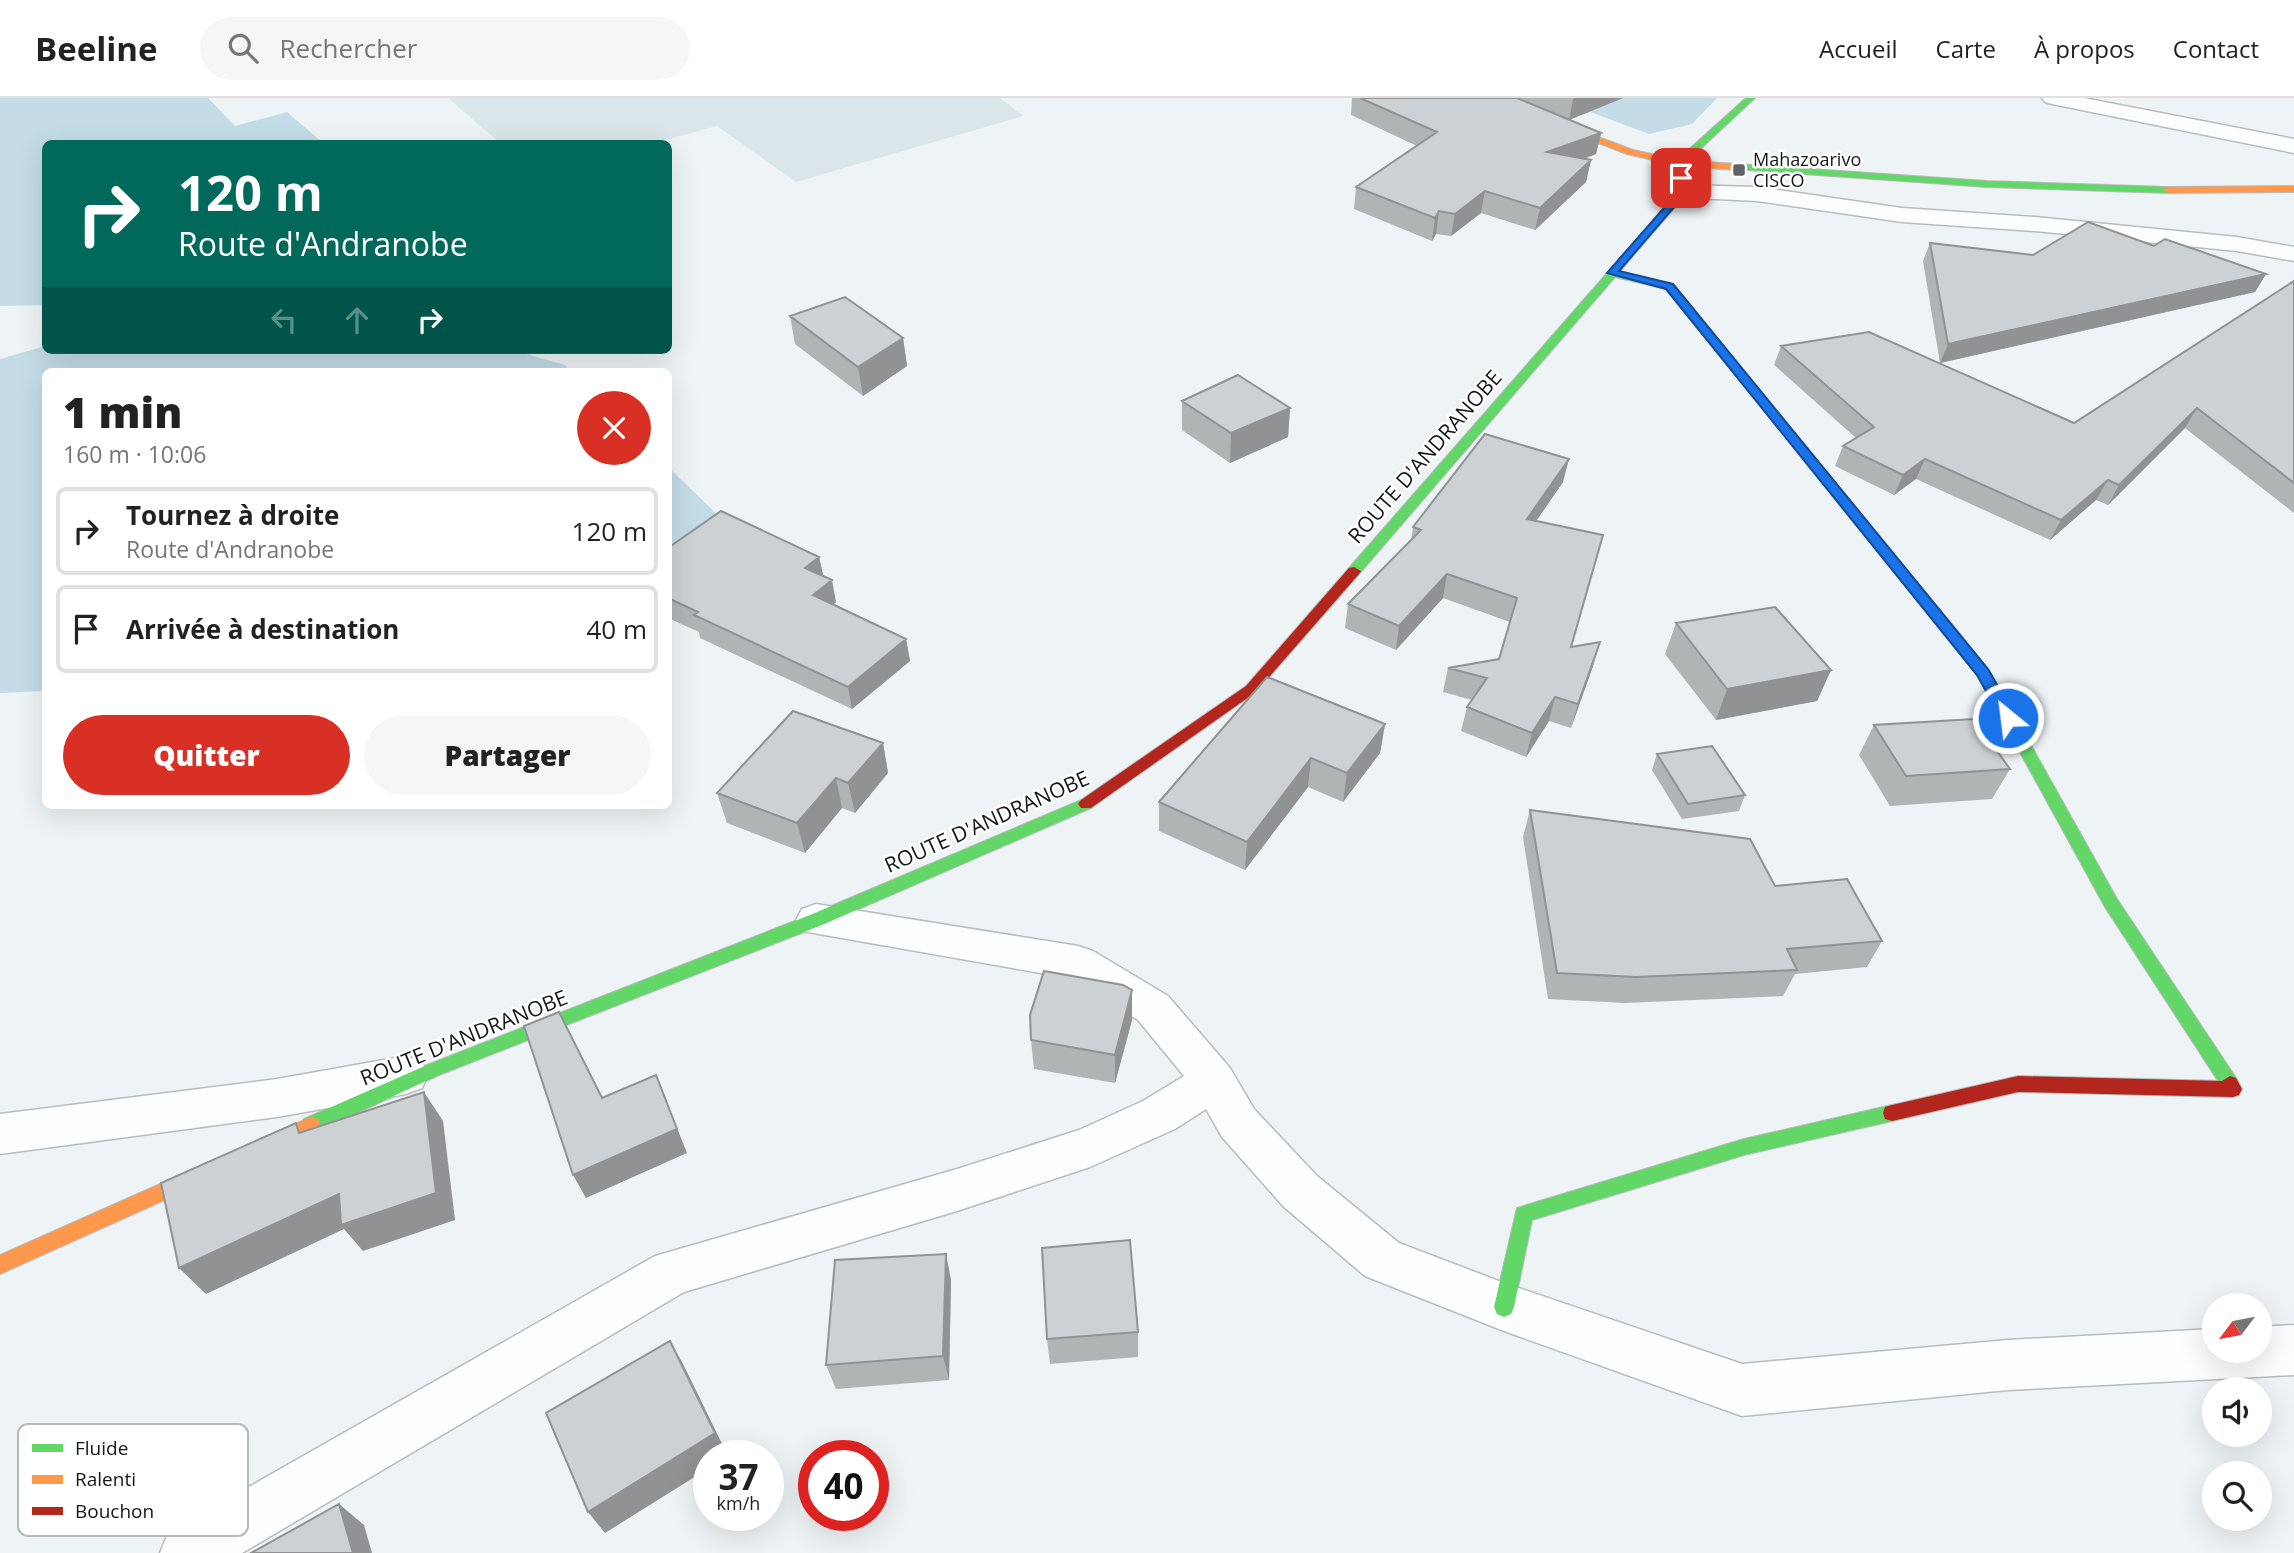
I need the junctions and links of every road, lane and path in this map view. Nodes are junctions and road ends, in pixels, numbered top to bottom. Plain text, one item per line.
1 (1487, 98) edge
2 (1751, 98) edge
3 (2052, 98) edge
4 (2294, 146) edge
5 (1679, 163) junction
6 (2294, 189) edge
7 (1683, 192) junction
8 (2294, 254) edge
9 (1613, 273) junction
10 (816, 920) junction
11 (433, 1070) junction
12 (1214, 1081) junction
13 (0, 1134) edge
14 (0, 1265) edge
15 (1504, 1307) junction
16 (2294, 1350) edge
17 (248, 1518) edge
18 (217, 1536) edge
19 (188, 1553) edge

1 - 5 street
2 - 5 street
3 - 4 street
5 - 6 street
5 - 7 street
7 - 8 street
7 - 9 street, ROUTE D'ANDRANOBE
9 - 10 street, ROUTE D'ANDRANOBE
9 - 15 street
10 - 11 street, ROUTE D'ANDRANOBE
10 - 12 street
11 - 13 street
11 - 14 street, ROUTE D'ANDRANOBE
12 - 15 street
12 - 17 street
15 - 16 street
18 - 19 street

